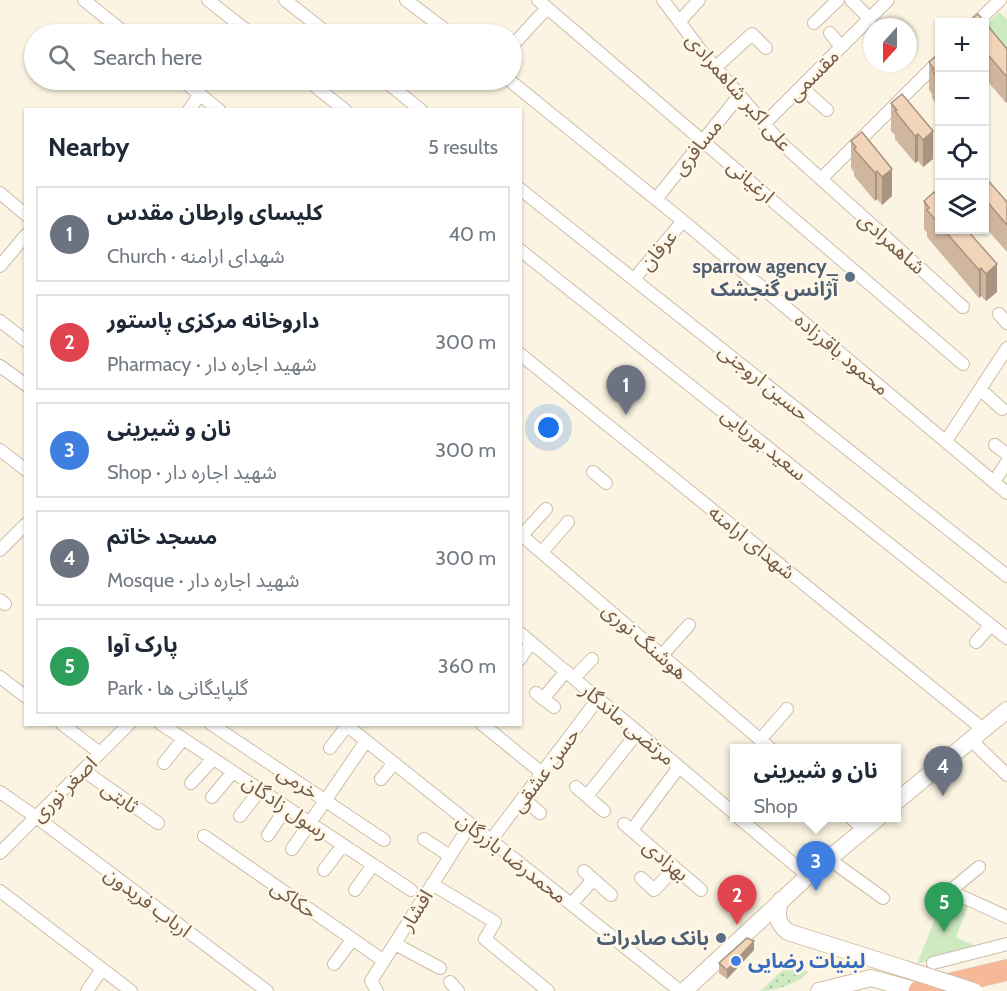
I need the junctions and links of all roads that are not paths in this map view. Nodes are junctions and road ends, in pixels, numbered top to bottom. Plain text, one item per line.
1 (84, 0) edge
2 (208, 0) edge
3 (285, 0) edge
4 (406, 0) edge
5 (699, 0) edge
6 (838, 0) edge
7 (851, 0) edge
8 (888, 0) edge
9 (1000, 0) edge
10 (667, 2) edge
11 (543, 4) edge
12 (869, 18) edge
13 (871, 18) edge
14 (981, 18) edge
15 (679, 22) junction
16 (814, 23) dead end
17 (114, 24) edge
18 (238, 24) edge
19 (315, 24) edge
20 (438, 24) edge
21 (863, 26) edge
22 (522, 32) edge
23 (830, 33) dead end
24 (842, 47) junction
25 (766, 48) dead end
26 (935, 64) edge
27 (715, 68) junction
28 (801, 87) junction
29 (195, 90) edge
30 (320, 90) edge
31 (396, 90) edge
32 (521, 90) edge
33 (200, 94) junction
34 (739, 96) junction
35 (190, 108) edge
36 (217, 108) edge
37 (342, 108) edge
38 (419, 108) edge
39 (827, 110) dead end
40 (764, 124) junction
41 (702, 140) junction
42 (821, 178) junction
43 (522, 191) edge
44 (0, 193) edge
45 (656, 199) junction
46 (24, 213) edge
47 (683, 221) junction
48 (24, 237) edge
49 (522, 252) edge
50 (0, 266) edge
51 (634, 279) junction
52 (963, 307) dead end
53 (0, 321) edge
54 (24, 339) edge
55 (1007, 348) edge
56 (522, 356) edge
57 (963, 364) dead end
58 (0, 366) edge
59 (24, 384) edge
60 (980, 389) junction
61 (1002, 409) dead end
62 (946, 441) junction
63 (995, 445) dead end
64 (0, 450) edge
65 (1007, 454) edge
66 (1007, 462) edge
67 (24, 468) edge
68 (593, 472) dead end
69 (994, 482) junction
70 (606, 483) dead end
71 (1007, 493) edge
72 (546, 508) dead end
73 (568, 522) dead end
74 (24, 525) edge
75 (522, 533) edge
76 (522, 535) edge
77 (5, 537) edge
78 (0, 550) edge
79 (542, 552) junction
80 (1007, 576) edge
81 (689, 625) dead end
82 (991, 625) junction
83 (522, 635) edge
84 (1007, 638) edge
85 (531, 642) junction
86 (976, 642) dead end
87 (662, 655) junction
88 (522, 656) edge
89 (592, 659) dead end
90 (570, 675) junction
91 (0, 677) edge
92 (24, 695) edge
93 (598, 699) junction
94 (554, 707) dead end
95 (788, 710) dead end
96 (1007, 710) edge
97 (65, 726) edge
98 (127, 726) edge
99 (163, 726) edge
100 (214, 726) edge
101 (345, 726) edge
102 (347, 726) edge
103 (484, 726) edge
104 (638, 732) junction
105 (977, 735) junction
106 (183, 740) junction
107 (760, 740) junction
108 (366, 741) junction
109 (765, 744) edge
110 (330, 748) dead end
111 (100, 753) junction
112 (213, 759) junction
113 (164, 763) dead end
114 (394, 763) junction
115 (679, 767) junction
116 (83, 770) junction
117 (233, 772) junction
118 (542, 773) junction
119 (1007, 775) edge
120 (381, 779) dead end
121 (191, 783) dead end
122 (576, 787) dead end
123 (260, 790) junction
124 (0, 792) edge
125 (587, 796) junction
126 (212, 797) dead end
127 (523, 798) junction
128 (901, 798) edge
129 (325, 801) junction
130 (286, 808) junction
131 (730, 810) edge
132 (604, 811) dead end
133 (540, 813) dead end
134 (240, 816) dead end
135 (36, 817) junction
136 (744, 822) edge
137 (856, 822) edge
138 (873, 822) edge
139 (158, 823) dead end
140 (309, 823) junction
141 (468, 828) dead end
142 (864, 829) junction
143 (268, 835) dead end
144 (204, 836) dead end
145 (424, 839) dead end
146 (384, 840) dead end
147 (491, 840) junction
148 (343, 845) junction
149 (292, 849) dead end
150 (0, 853) edge
151 (450, 856) junction
152 (830, 858) junction
153 (373, 865) junction
154 (979, 867) dead end
155 (675, 868) junction
156 (324, 870) dead end
157 (807, 876) junction
158 (640, 878) dead end
159 (432, 885) junction
160 (355, 890) dead end
161 (411, 890) dead end
162 (701, 890) dead end
163 (0, 891) edge
164 (611, 895) dead end
165 (883, 898) dead end
166 (781, 900) junction
167 (571, 904) junction
168 (1005, 912) edge
169 (352, 940) junction
170 (395, 944) junction
171 (1007, 944) edge
172 (384, 962) junction
173 (933, 963) dead end
174 (334, 964) dead end
175 (440, 968) dead end
176 (102, 969) junction
177 (1007, 970) edge
178 (261, 990) edge
179 (87, 991) edge
180 (131, 991) edge
181 (377, 991) edge
182 (548, 991) edge
183 (682, 991) edge
184 (819, 991) edge
185 (918, 991) edge
186 (974, 991) edge

1 - 17 street
2 - 18 street
3 - 19 street
4 - 20 street
5 - 15 street
6 - 16 street
7 - 12 street
8 - 13 street, مقسمی
9 - 14 street
10 - 15 street, علی اکبر شاهمرادی
11 - 22 street
11 - 41 street, ارغیانی
15 - 27 street, علی اکبر شاهمرادی
21 - 24 street, مقسمی
23 - 24 street
24 - 28 street, مقسمی
25 - 27 street
26 - 42 street
27 - 34 street, علی اکبر شاهمرادی
28 - 39 street
28 - 40 street, مقسمی
29 - 33 street
30 - 37 street
31 - 38 street
32 - 45 street, محمود باقرزاده
33 - 35 street
33 - 36 street
34 - 40 street, علی اکبر شاهمرادی
34 - 41 street, مسافری
40 - 42 street, علی اکبر شاهمرادی
41 - 45 street, مسافری
41 - 57 street, ارغیانی
42 - 52 street, شاهمرادی
43 - 51 street, حسین اروجنی
44 - 46 street
45 - 47 street, محمود باقرزاده
47 - 51 street, عرفان
47 - 62 street, محمود باقرزاده
48 - 50 street
49 - 82 street, سعید بوریایی
51 - 80 street, حسین اروجنی
53 - 54 street
55 - 60 street
56 - 105 street, شهدای ارامنه
58 - 59 street
60 - 61 street
60 - 62 street
62 - 69 street, محمود باقرزاده
63 - 65 street
64 - 67 street
66 - 69 street
68 - 70 street
69 - 71 street, محمود باقرزاده
72 - 75 street
73 - 79 street
74 - 77 street
76 - 79 street, هوشنگ نوری
77 - 78 street
79 - 87 street, هوشنگ نوری
81 - 87 street
82 - 84 street, سعید بوریایی
82 - 86 street
83 - 85 street, مرتضی ماندگار
85 - 88 street
85 - 90 street, مرتضی ماندگار
87 - 107 street, هوشنگ نوری
89 - 90 street
90 - 93 street, مرتضی ماندگار
90 - 94 street
91 - 92 street
93 - 104 street, مرتضی ماندگار
93 - 118 street, حسن عشقی
95 - 107 street
96 - 105 main road
97 - 111 street
98 - 111 street, اصغر نوری
99 - 106 street, رسول زادگان
100 - 129 street, خرمی
101 - 110 street
102 - 108 street, محمدرضا بازرگان
103 - 118 street
104 - 115 street, مرتضی ماندگار
104 - 125 street
105 - 119 street, شهدای ارامنه
105 - 128 main road
106 - 112 street, رسول زادگان
106 - 113 street
107 - 109 street, هوشنگ نوری
108 - 114 street, محمدرضا بازرگان
108 - 129 street
111 - 116 street, اصغر نوری
112 - 117 street, رسول زادگان
112 - 121 street
114 - 120 street
114 - 147 street, محمدرضا بازرگان
115 - 131 street, مرتضی ماندگار
115 - 155 street, بهزادی
116 - 135 street, اصغر نوری
116 - 139 street, ثابتی
117 - 123 street, رسول زادگان
117 - 126 street
118 - 127 street, حسن عشقی
122 - 125 street
123 - 130 street, رسول زادگان
123 - 134 street
124 - 135 street, ارباب فریدون
125 - 132 street
127 - 133 street
127 - 147 street, حسن عشقی
129 - 140 street
129 - 146 street, خرمی
130 - 140 street, رسول زادگان
130 - 143 street
135 - 150 street, اصغر نوری
135 - 178 street, ارباب فریدون
136 - 157 street
137 - 142 street
138 - 142 main road
140 - 148 street, رسول زادگان
140 - 149 street
141 - 151 street, افشار
142 - 152 main road
144 - 169 street, حکاکی
145 - 151 street
147 - 167 street, محمدرضا بازرگان
148 - 153 street, رسول زادگان
148 - 156 street
151 - 159 street, افشار
152 - 157 main road
152 - 165 street
153 - 160 street
153 - 161 street, رسول زادگان
154 - 168 street
155 - 158 street
155 - 162 street, بهزادی
157 - 166 main road
159 - 170 street, افشار
159 - 182 street
163 - 176 street
164 - 167 street
166 - 183 main road
166 - 186 main road, bridge
167 - 183 street, محمدرضا بازرگان
169 - 172 street, حکاکی
169 - 174 street
170 - 172 street, افشار
170 - 175 street
171 - 173 street
172 - 181 street, افشار
176 - 179 street
176 - 180 street
177 - 185 highway
184 - 185 main road

